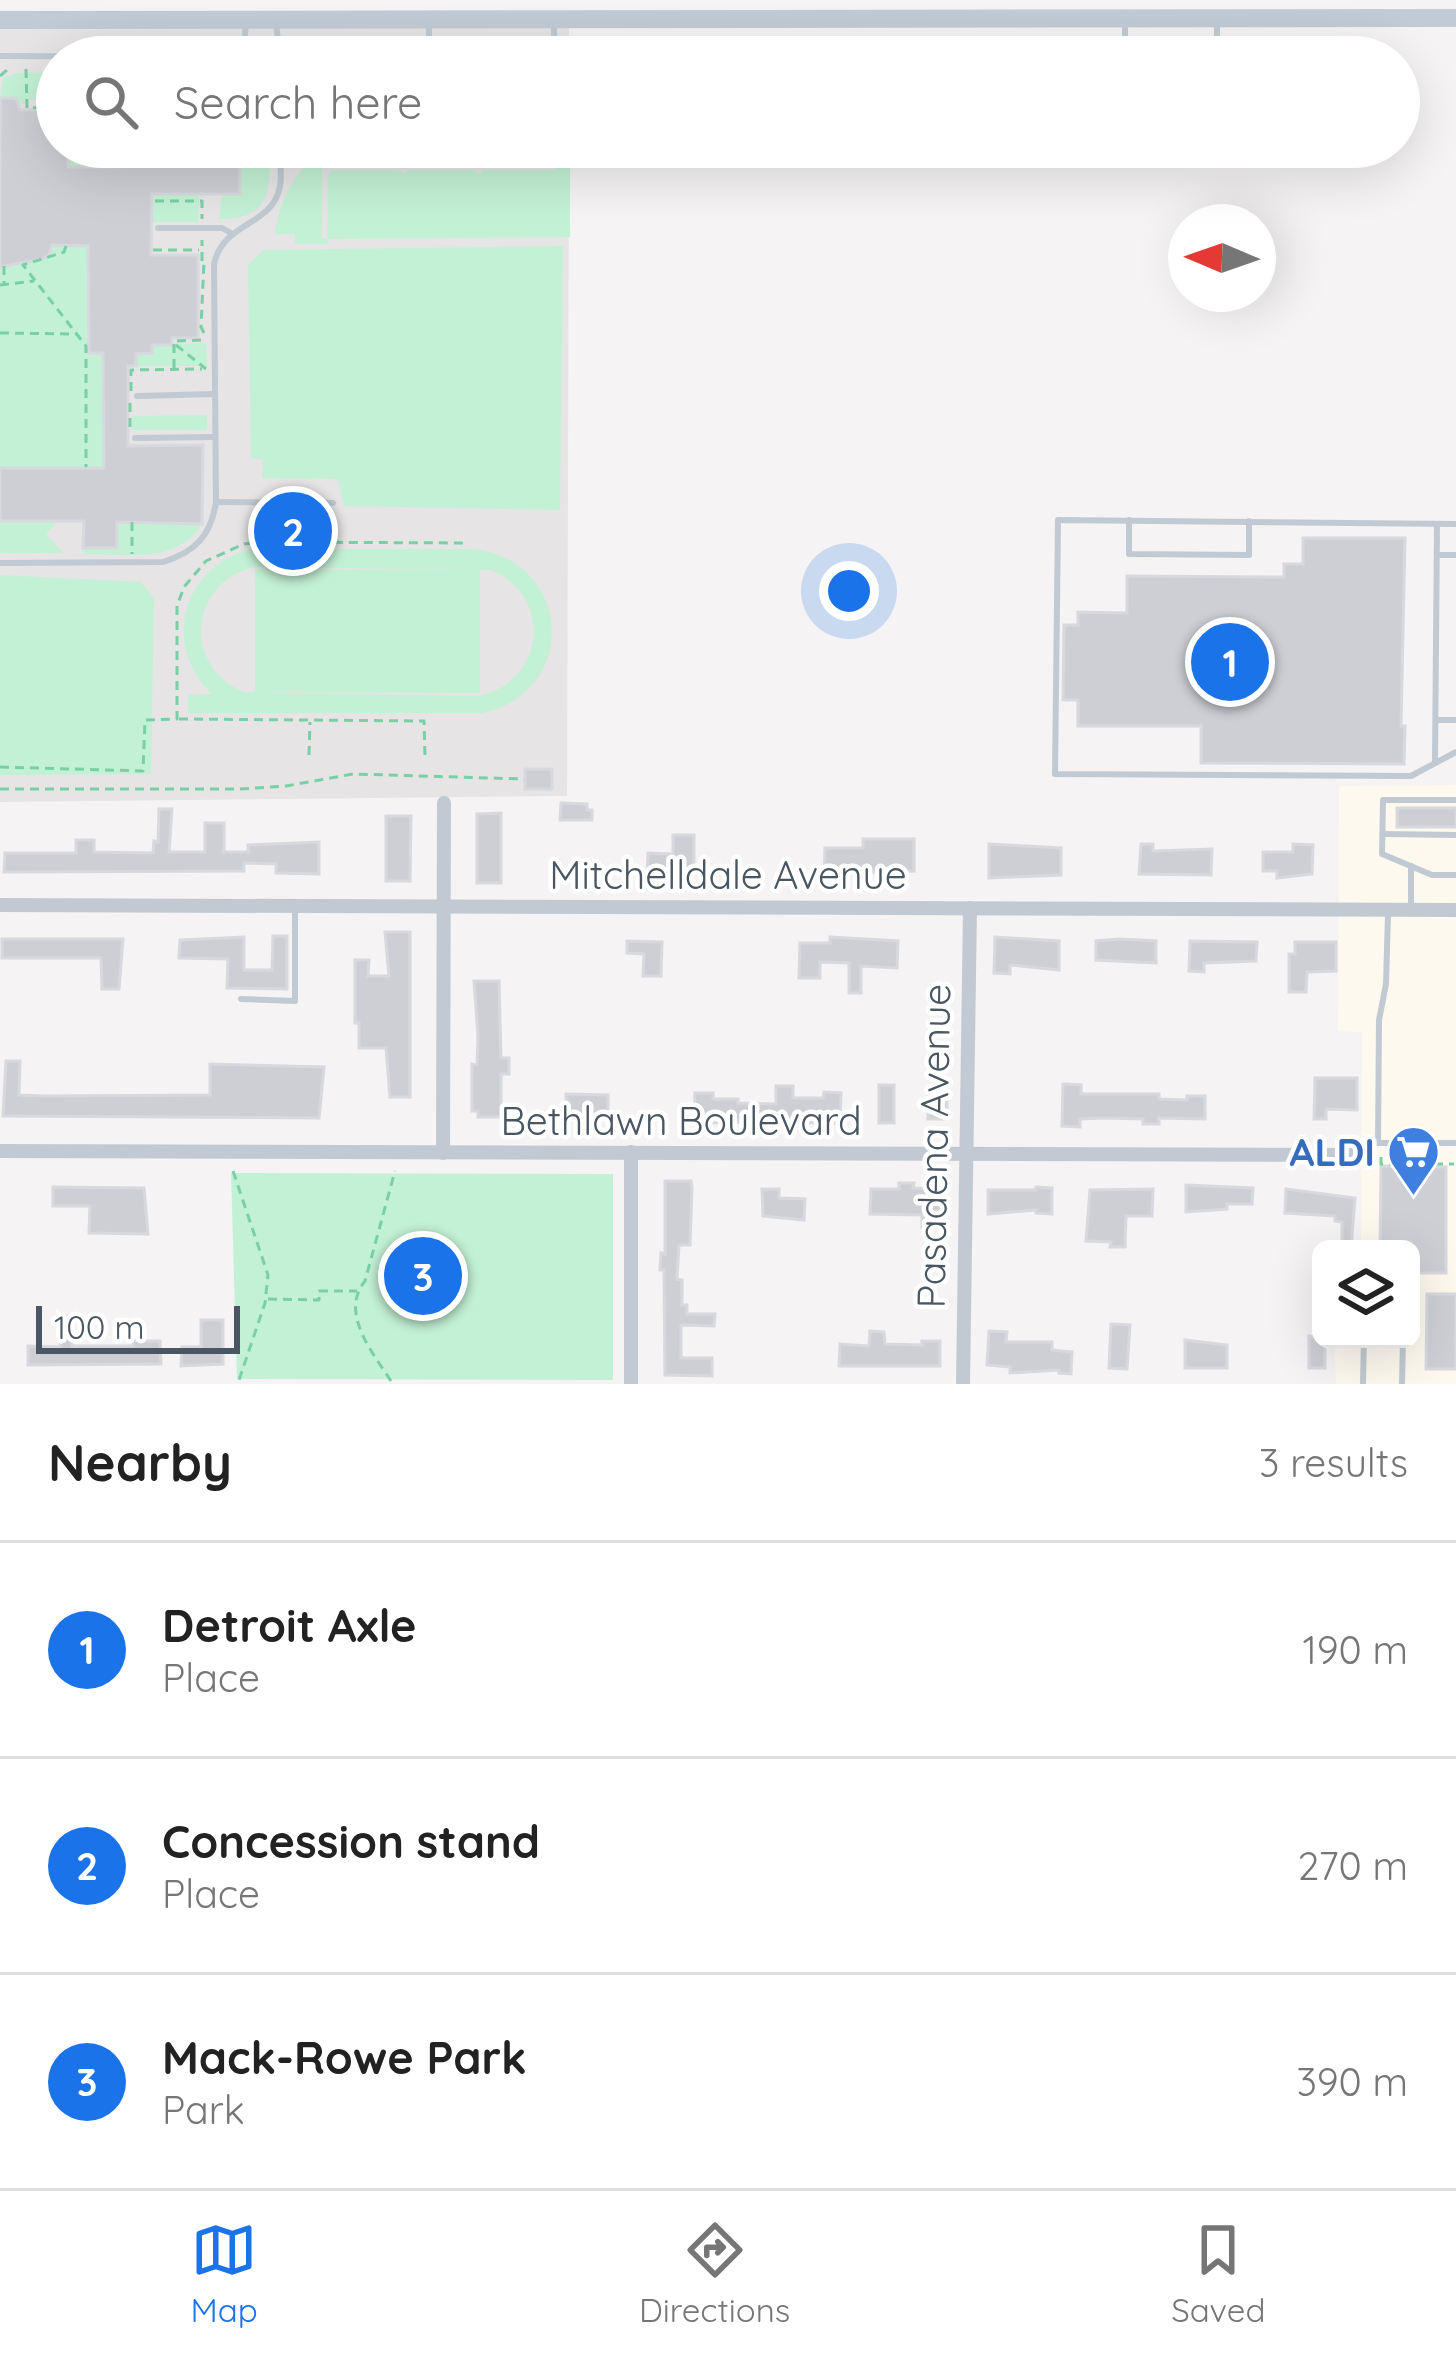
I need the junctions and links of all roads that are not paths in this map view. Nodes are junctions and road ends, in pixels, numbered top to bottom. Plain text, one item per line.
1 (1067, 9) edge
2 (1242, 9) edge
3 (1416, 9) edge
4 (85, 10) edge
5 (276, 10) edge
6 (717, 10) edge
7 (891, 10) edge
8 (546, 13) edge
9 (1456, 18) edge
10 (1125, 19) junction
11 (1217, 19) junction
12 (0, 20) edge
13 (246, 20) junction
14 (429, 20) junction
15 (245, 36) edge
16 (429, 36) edge
17 (1125, 36) edge
18 (1217, 36) edge
19 (0, 56) edge
20 (36, 56) edge
21 (280, 168) edge
22 (158, 228) dead end
23 (232, 233) junction
24 (215, 394) junction
25 (137, 396) dead end
26 (135, 437) dead end
27 (215, 437) junction
28 (216, 502) junction
29 (333, 503) dead end
30 (1129, 520) junction
31 (1250, 521) junction
32 (1437, 524) junction
33 (1456, 524) edge
34 (1437, 555) junction
35 (1456, 555) edge
36 (0, 563) edge
37 (1436, 720) junction
38 (1456, 720) edge
39 (1456, 752) edge
40 (1436, 761) junction
41 (1456, 800) edge
42 (444, 803) dead end
43 (1382, 834) junction
44 (1456, 835) edge
45 (1411, 866) junction
46 (1456, 875) edge
47 (0, 905) edge
48 (295, 906) junction
49 (443, 907) junction
50 (970, 908) junction
51 (1388, 910) junction
52 (1411, 910) junction
53 (1456, 910) edge
54 (241, 999) dead end
55 (1456, 1143) edge
56 (0, 1151) edge
57 (631, 1152) junction
58 (443, 1153) junction
59 (967, 1154) junction
60 (1361, 1155) dead end
61 (1364, 1348) edge
62 (1403, 1348) edge
63 (631, 1384) edge
64 (963, 1384) edge
65 (1363, 1384) edge
66 (1402, 1384) edge

1 - 7 street
1 - 10 street
2 - 3 street
2 - 11 street
3 - 9 street
4 - 12 street
4 - 13 street
5 - 13 street
5 - 14 street
6 - 7 street
6 - 8 street
8 - 14 street
10 - 11 street
10 - 17 lane
11 - 18 lane
13 - 15 lane
14 - 16 lane
19 - 20 lane
21 - 23 lane
22 - 23 lane
23 - 24 lane
24 - 25 lane
24 - 27 lane
26 - 27 lane
27 - 28 lane
28 - 29 lane
28 - 36 lane
30 - 31 lane
30 - 31 lane
30 - 40 lane
31 - 32 lane
32 - 33 lane
32 - 34 lane
34 - 35 lane
34 - 37 lane
37 - 38 lane
37 - 40 lane
39 - 40 lane
41 - 43 lane
42 - 49 street
43 - 44 lane
43 - 45 lane
45 - 46 lane
45 - 52 lane
47 - 48 street, Mitchelldale Avenue
48 - 49 street, Mitchelldale Avenue
48 - 54 lane
49 - 50 street, Mitchelldale Avenue
49 - 58 street
50 - 51 street, Mitchelldale Avenue
50 - 59 street, Pasadena Avenue
51 - 52 street, Mitchelldale Avenue
51 - 55 lane
52 - 53 street, Mitchelldale Avenue
56 - 58 street, Bethlawn Boulevard
57 - 58 street, Bethlawn Boulevard
57 - 59 street, Bethlawn Boulevard
57 - 63 street
59 - 60 street, Bethlawn Boulevard
59 - 64 street, Pasadena Avenue
61 - 65 lane
62 - 66 lane

